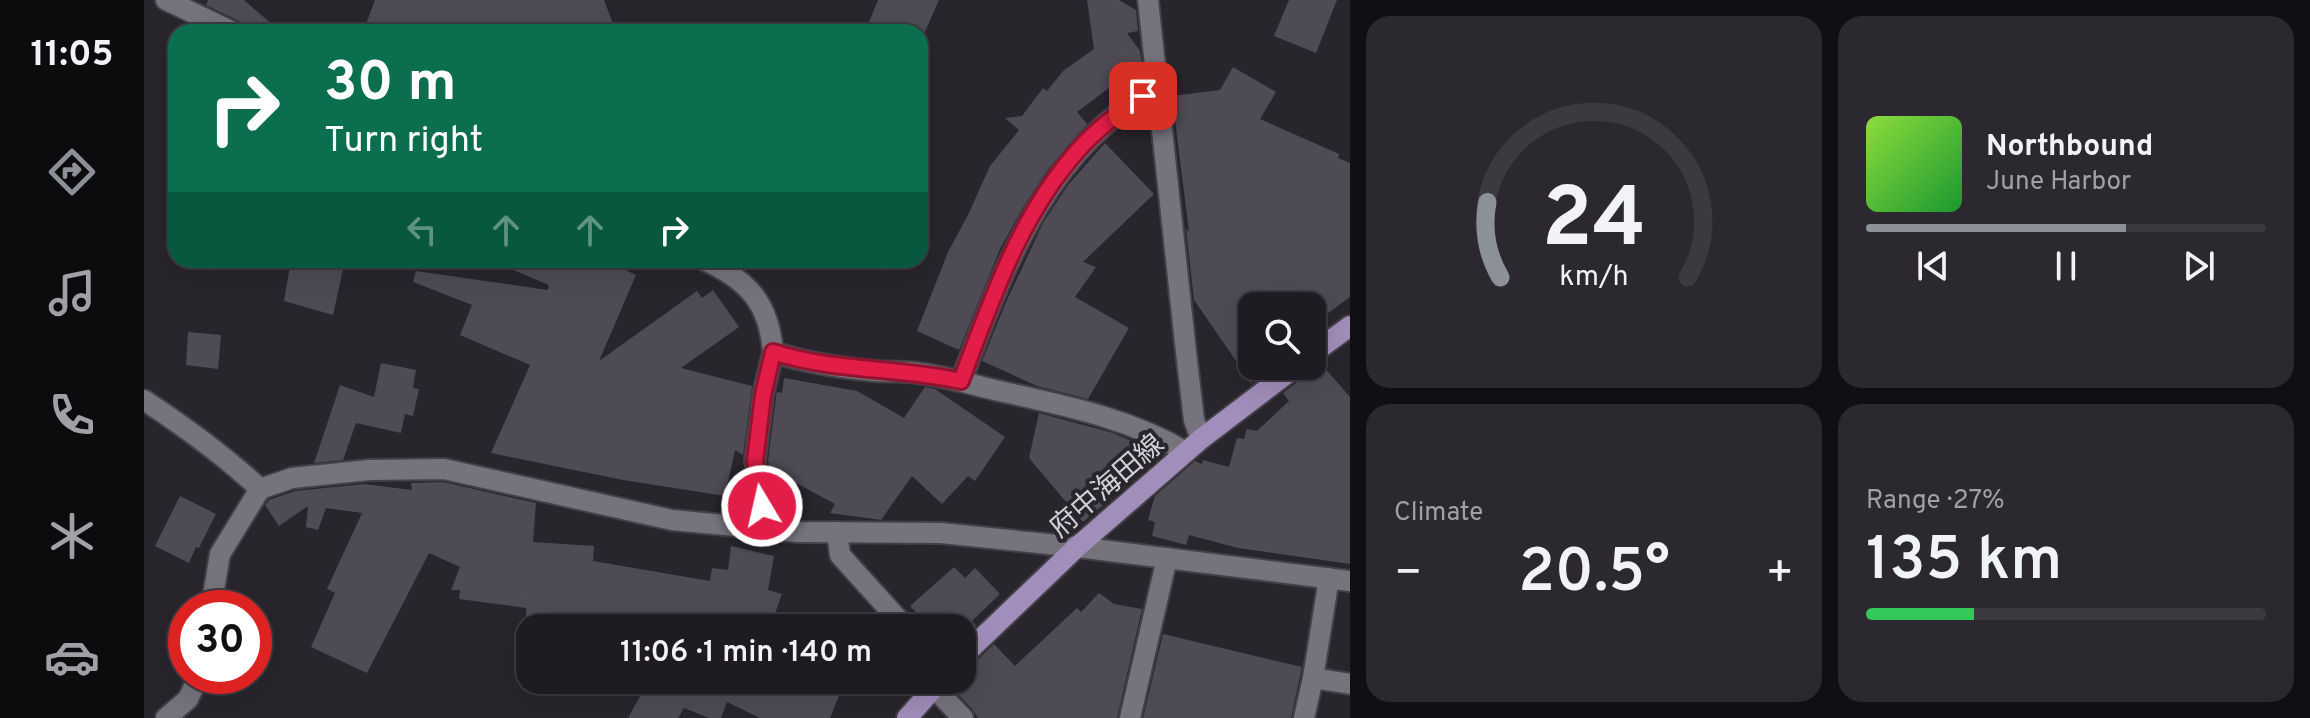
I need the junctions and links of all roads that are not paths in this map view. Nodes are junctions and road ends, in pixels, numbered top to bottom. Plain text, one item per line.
1 (166, 0) edge
2 (1148, 0) edge
3 (216, 24) edge
4 (1158, 88) junction
5 (722, 268) edge
6 (1350, 326) edge
7 (1326, 344) edge
8 (773, 352) junction
9 (1279, 380) edge
10 (961, 381) junction
11 (144, 400) edge
12 (1194, 445) junction
13 (260, 489) junction
14 (768, 529) junction
15 (837, 532) junction
16 (1077, 547) junction
17 (1167, 558) junction
18 (1329, 578) junction
19 (1350, 581) edge
20 (214, 590) edge
21 (893, 614) edge
22 (976, 644) edge
23 (1313, 678) junction
24 (1350, 684) edge
25 (190, 694) edge
26 (929, 694) edge
27 (945, 694) edge
28 (166, 718) edge
29 (907, 718) edge
30 (963, 718) edge
31 (1130, 718) edge
32 (1304, 718) edge

1 - 3 street
2 - 4 street
4 - 10 street
4 - 12 street
5 - 8 street
6 - 7 main road
8 - 10 street
8 - 14 street
9 - 12 main road, 府中海田線
10 - 12 street
11 - 13 street
12 - 16 main road, 府中海田線
13 - 14 street
13 - 20 street
14 - 15 street
15 - 16 street
15 - 21 street
16 - 17 street
16 - 22 main road, 府中海田線
17 - 18 street
17 - 31 street
18 - 19 street
18 - 23 street
23 - 24 street
23 - 32 street
25 - 28 street
26 - 29 main road
27 - 30 street

